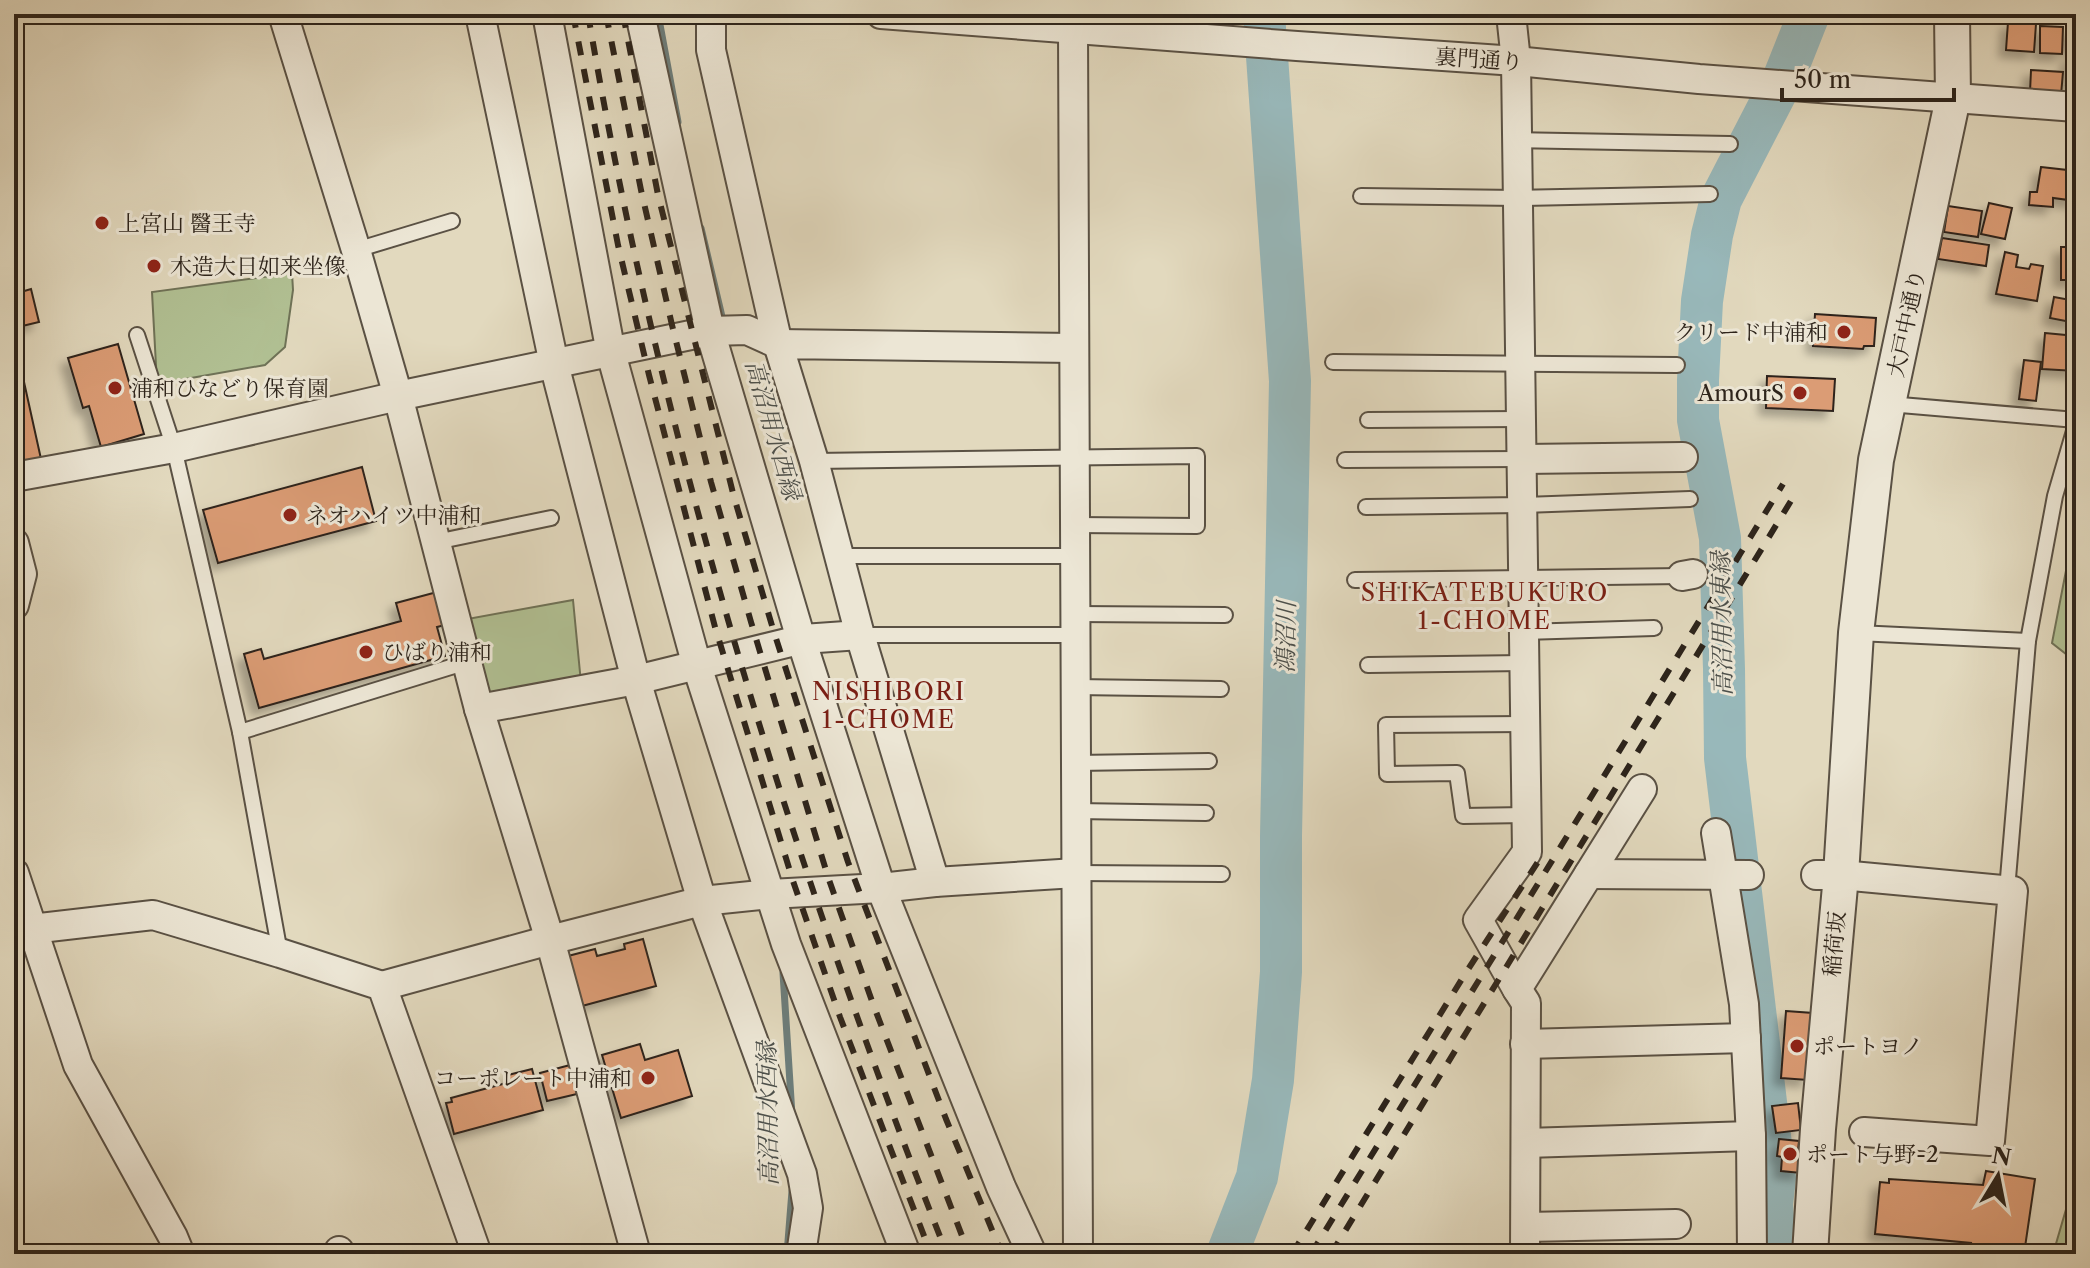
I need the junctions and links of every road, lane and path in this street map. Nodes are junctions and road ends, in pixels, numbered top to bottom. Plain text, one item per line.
1 (283, 14) edge
2 (480, 14) edge
3 (547, 14) edge
4 (640, 14) edge
5 (711, 14) edge
6 (881, 14) edge
7 (1511, 14) edge
8 (1952, 14) edge
9 (947, 17) edge
10 (1073, 30) junction
11 (1516, 61) junction
12 (1953, 98) junction
13 (2076, 107) edge
14 (1517, 140) junction
15 (1730, 144) dead end
16 (1710, 194) dead end
17 (1361, 196) dead end
18 (1518, 198) junction
19 (452, 221) dead end
20 (356, 250) junction
21 (713, 330) junction
22 (137, 335) dead end
23 (778, 344) junction
24 (1074, 348) junction
25 (611, 353) junction
26 (1333, 362) dead end
27 (1520, 363) junction
28 (554, 364) junction
29 (1677, 365) dead end
30 (398, 396) junction
31 (1889, 404) junction
32 (1521, 419) junction
33 (1368, 420) dead end
34 (2076, 422) edge
35 (174, 448) junction
36 (1075, 456) junction
37 (1683, 457) dead end
38 (1521, 459) junction
39 (1345, 460) dead end
40 (814, 461) junction
41 (14, 477) edge
42 (1690, 499) dead end
43 (1522, 505) junction
44 (1366, 507) dead end
45 (551, 518) dead end
46 (1075, 525) junction
47 (436, 542) junction
48 (14, 543) edge
49 (839, 556) junction
50 (1075, 556) junction
51 (1688, 575) dead end
52 (1523, 578) junction
53 (1355, 580) dead end
54 (14, 605) edge
55 (1225, 615) dead end
56 (1075, 624) junction
57 (1654, 628) dead end
58 (1524, 632) junction
59 (1856, 633) junction
60 (860, 635) junction
61 (810, 639) junction
62 (2028, 641) junction
63 (467, 662) junction
64 (1524, 663) junction
65 (1368, 665) dead end
66 (697, 666) junction
67 (636, 680) junction
68 (1075, 687) junction
69 (1221, 689) dead end
70 (479, 709) junction
71 (1525, 724) junction
72 (240, 732) junction
73 (1209, 761) dead end
74 (1076, 763) junction
75 (1642, 789) dead end
76 (1076, 811) junction
77 (1206, 813) dead end
78 (1526, 815) junction
79 (1716, 833) dead end
80 (14, 873) edge
81 (1076, 873) junction
82 (1222, 874) dead end
83 (1589, 874) junction
84 (1734, 875) junction
85 (1828, 875) junction
86 (935, 882) junction
87 (881, 888) junction
88 (2007, 890) junction
89 (770, 894) junction
90 (702, 901) junction
91 (23, 930) edge
92 (550, 940) junction
93 (280, 953) junction
94 (382, 986) junction
95 (1517, 989) junction
96 (1746, 1038) junction
97 (1525, 1044) junction
98 (1864, 1132) dead end
99 (1751, 1136) junction
100 (1526, 1143) junction
101 (1676, 1224) dead end
102 (1526, 1240) edge
103 (180, 1254) edge
104 (477, 1254) edge
105 (636, 1254) edge
106 (801, 1254) edge
107 (906, 1254) edge
108 (1032, 1254) edge
109 (1078, 1254) edge
110 (1752, 1254) edge
111 (1810, 1254) edge

1 - 20 street
2 - 28 street
3 - 25 street
4 - 21 street
5 - 23 street
6 - 9 street, 裏門通り
7 - 11 street
8 - 12 street, 大戸中通り
9 - 10 street, 裏門通り
10 - 11 street, 裏門通り
10 - 24 street
11 - 12 street, 裏門通り
11 - 14 street
12 - 13 street, 裏門通り
12 - 31 street, 大戸中通り
14 - 15 lane
14 - 18 street
16 - 18 lane
17 - 18 lane
18 - 27 street
19 - 20 lane
20 - 30 street
21 - 23 street
21 - 25 street
21 - 61 street
22 - 35 lane
23 - 24 street
23 - 40 street
24 - 36 street
25 - 28 street
25 - 66 street
26 - 27 lane
27 - 29 lane
27 - 32 street
28 - 30 street
28 - 67 street
30 - 35 street
30 - 47 street
31 - 34 lane
31 - 59 street, 大戸中通り
32 - 33 lane
32 - 38 street
34 - 62 lane
35 - 41 street
35 - 72 lane
36 - 40 lane
36 - 46 street
36 - 46 lane
37 - 38 street
38 - 39 lane
38 - 43 street
40 - 49 street
42 - 43 lane
43 - 44 lane
43 - 52 street
45 - 47 lane
46 - 50 street
47 - 63 street
48 - 54 street
49 - 50 lane
49 - 60 street
50 - 56 street
51 - 52 lane
52 - 53 lane
52 - 58 street
55 - 56 lane
56 - 60 lane
56 - 68 street
57 - 58 lane
58 - 64 street
59 - 62 lane
59 - 85 street, 稲荷坂
60 - 61 street
60 - 86 street
61 - 66 street
61 - 87 street
62 - 88 lane
63 - 70 street
63 - 72 lane
64 - 65 lane
64 - 71 street
66 - 67 street
66 - 89 street
67 - 70 street
67 - 90 street
68 - 69 lane
68 - 74 street
70 - 92 street
71 - 78 street
71 - 78 lane
72 - 93 lane
73 - 74 lane
74 - 76 street
75 - 83 street
76 - 77 lane
76 - 81 street
78 - 95 street
79 - 84 street
80 - 91 street
81 - 82 lane
81 - 86 street
81 - 109 street
83 - 84 street
83 - 95 street
84 - 96 street
85 - 88 street
85 - 111 street, 稲荷坂
86 - 87 street
87 - 89 street
87 - 108 street
88 - 98 street
89 - 90 street
89 - 107 street
90 - 92 street
90 - 106 street
91 - 93 street
91 - 103 street
92 - 94 street
92 - 105 street
93 - 94 street
94 - 104 street
95 - 97 street
96 - 97 street
96 - 99 street
97 - 100 street
99 - 100 street
99 - 110 street
100 - 102 street
101 - 102 street

